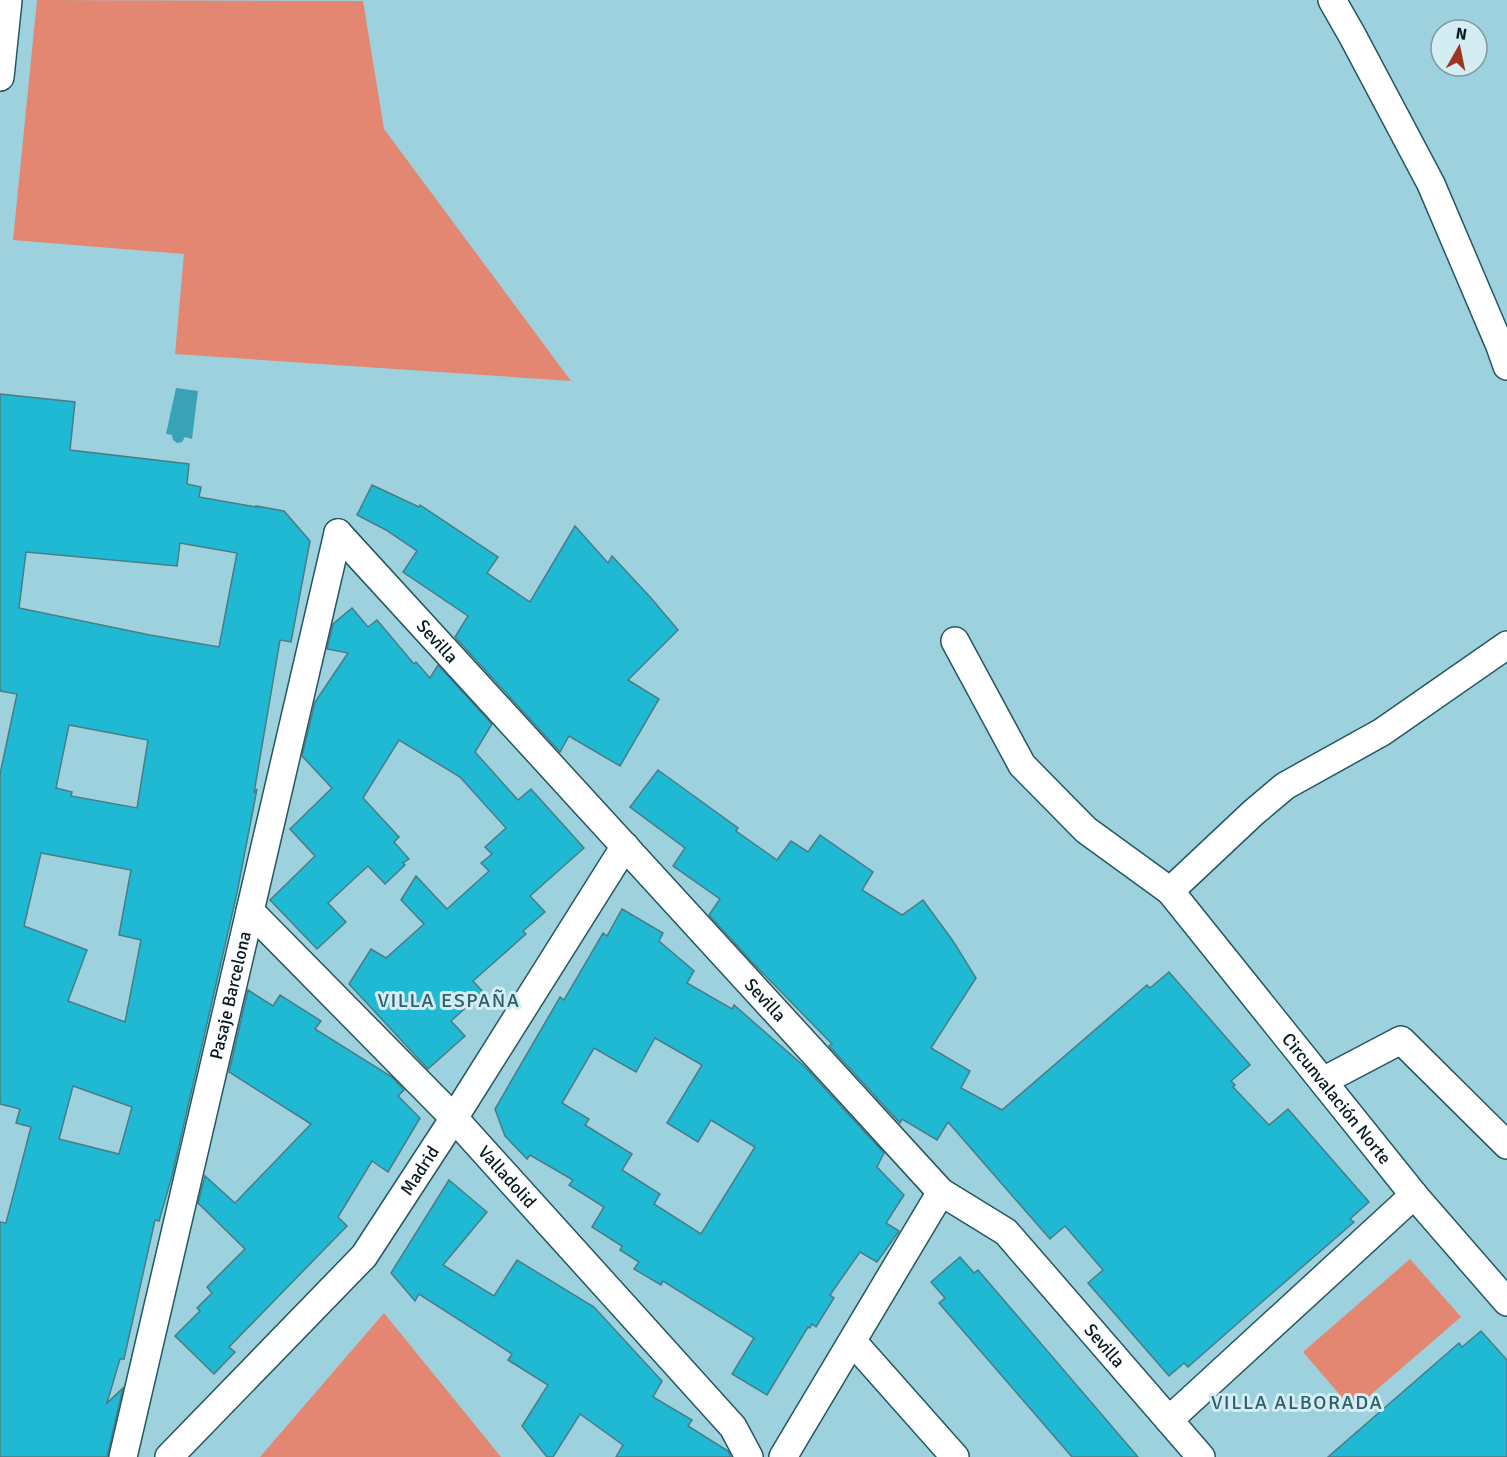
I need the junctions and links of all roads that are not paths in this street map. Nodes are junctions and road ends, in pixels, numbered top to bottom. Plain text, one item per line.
1 (8, 0) edge
2 (1332, 0) edge
3 (0, 76) edge
4 (1507, 366) edge
5 (338, 533) joint
6 (955, 641) dead end
7 (1507, 645) edge
8 (625, 846) junction
9 (1170, 891) junction
10 (250, 911) junction
11 (1323, 1081) junction
12 (454, 1118) junction
13 (1507, 1145) edge
14 (941, 1192) junction
15 (1414, 1194) junction
16 (1507, 1302) edge
17 (853, 1342) junction
18 (1169, 1420) junction
19 (123, 1457) edge
20 (169, 1457) edge
21 (749, 1457) edge
22 (783, 1457) edge
23 (955, 1457) edge
24 (1201, 1457) edge

1 - 3 street
2 - 4 street
5 - 8 street, Sevilla
5 - 10 street, Pasaje Barcelona
6 - 9 street, Circunvalación Norte
7 - 9 street
8 - 12 street, Madrid
8 - 14 street, Sevilla
9 - 11 street, Circunvalación Norte
10 - 12 street, Valladolid
10 - 19 street, Pasaje Barcelona
11 - 13 street
11 - 15 street, Circunvalación Norte
12 - 20 street, Madrid
12 - 21 street, Valladolid
14 - 17 street
14 - 18 street, Sevilla
15 - 16 street, Circunvalación Norte
15 - 18 street
17 - 22 street
17 - 23 street
18 - 24 street, Sevilla

